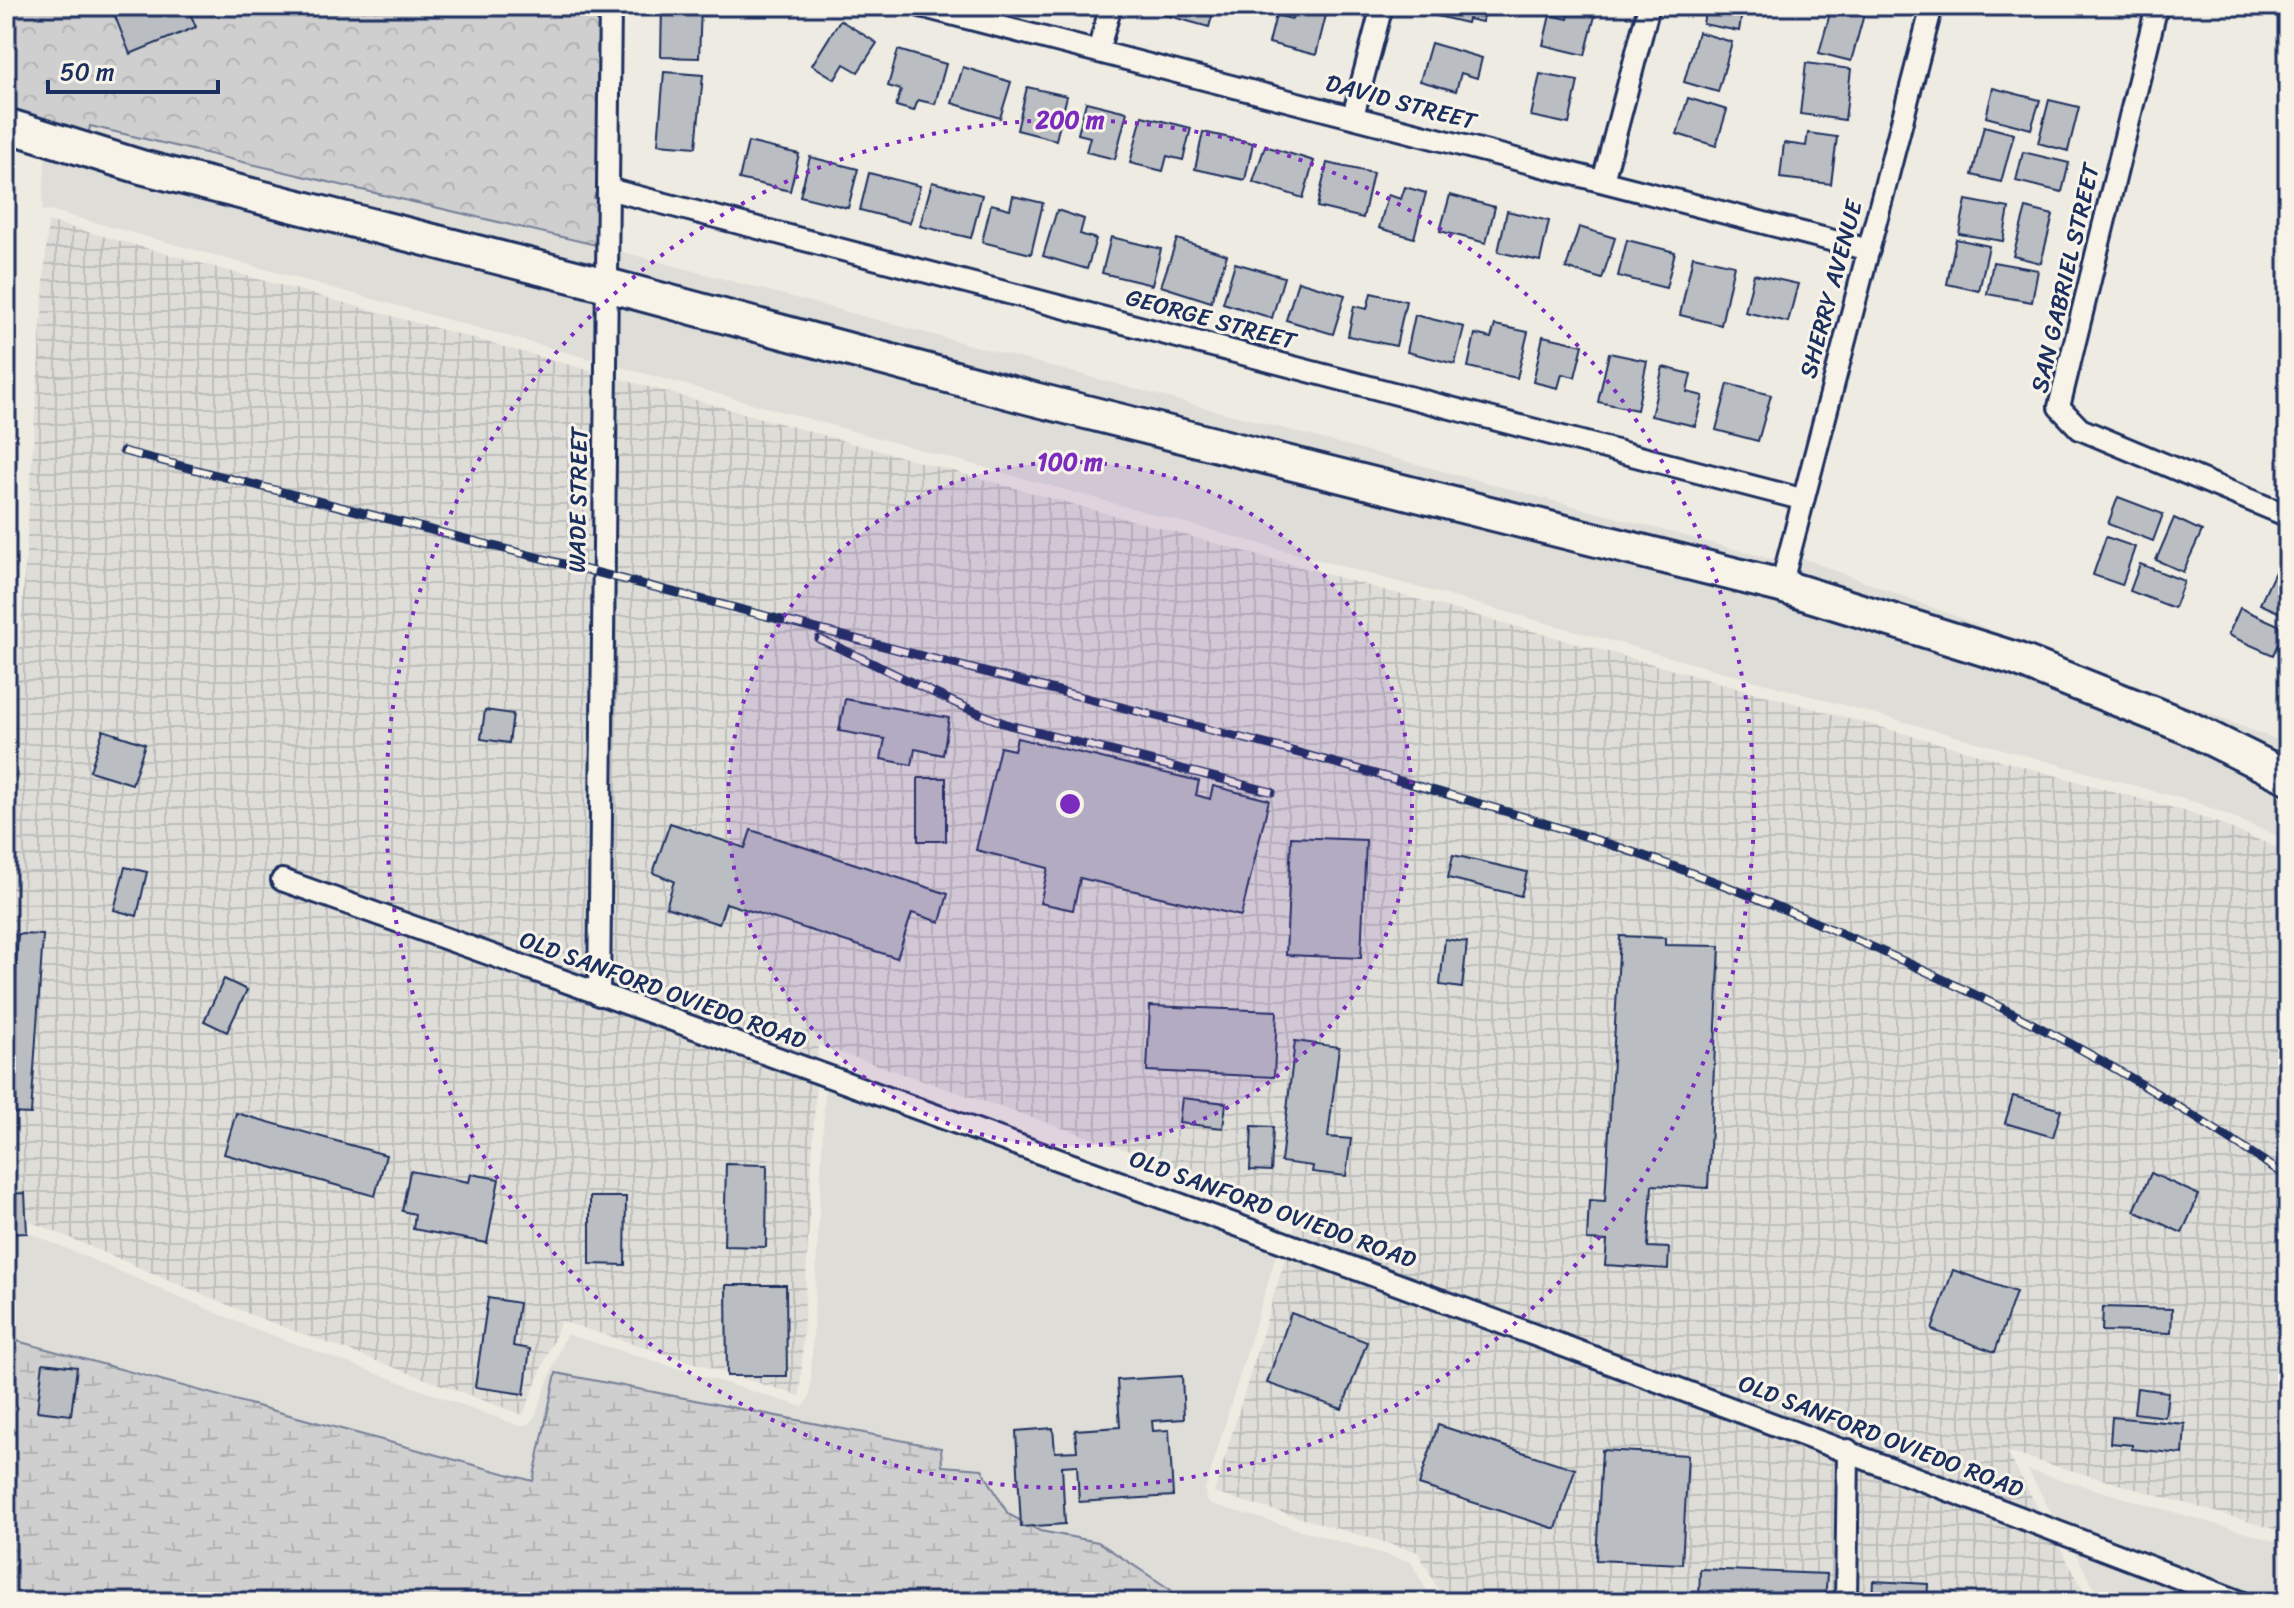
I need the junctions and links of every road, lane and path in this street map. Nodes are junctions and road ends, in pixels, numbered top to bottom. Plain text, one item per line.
1 (610, 6) edge
2 (920, 6) edge
3 (1111, 6) edge
4 (1382, 6) edge
5 (1649, 6) edge
6 (1932, 6) edge
7 (2157, 6) edge
8 (1098, 51) junction
9 (1353, 116) junction
10 (6, 125) edge
11 (1603, 181) junction
12 (608, 189) junction
13 (1869, 250) junction
14 (607, 285) junction
15 (1801, 499) junction
16 (2288, 516) edge
17 (1781, 586) junction
18 (2288, 777) edge
19 (282, 880) dead end
20 (599, 995) junction
21 (1848, 1450) junction
22 (1846, 1602) edge
23 (2241, 1602) edge

1 - 12 street, WADE STREET
2 - 8 street, DAVID STREET
3 - 8 street
4 - 9 street
5 - 11 street
6 - 13 street, SHERRY AVENUE
7 - 16 street, SAN GABRIEL STREET
8 - 9 street, DAVID STREET
9 - 11 street, DAVID STREET
10 - 14 main road
11 - 13 street, DAVID STREET
12 - 14 street, WADE STREET
12 - 15 street, GEORGE STREET
13 - 15 street, SHERRY AVENUE
14 - 17 main road
14 - 20 street, WADE STREET
15 - 17 street, SHERRY AVENUE
17 - 18 main road
19 - 20 street, OLD SANFORD OVIEDO ROAD
20 - 21 street, OLD SANFORD OVIEDO ROAD
21 - 22 street
21 - 23 street, OLD SANFORD OVIEDO ROAD

